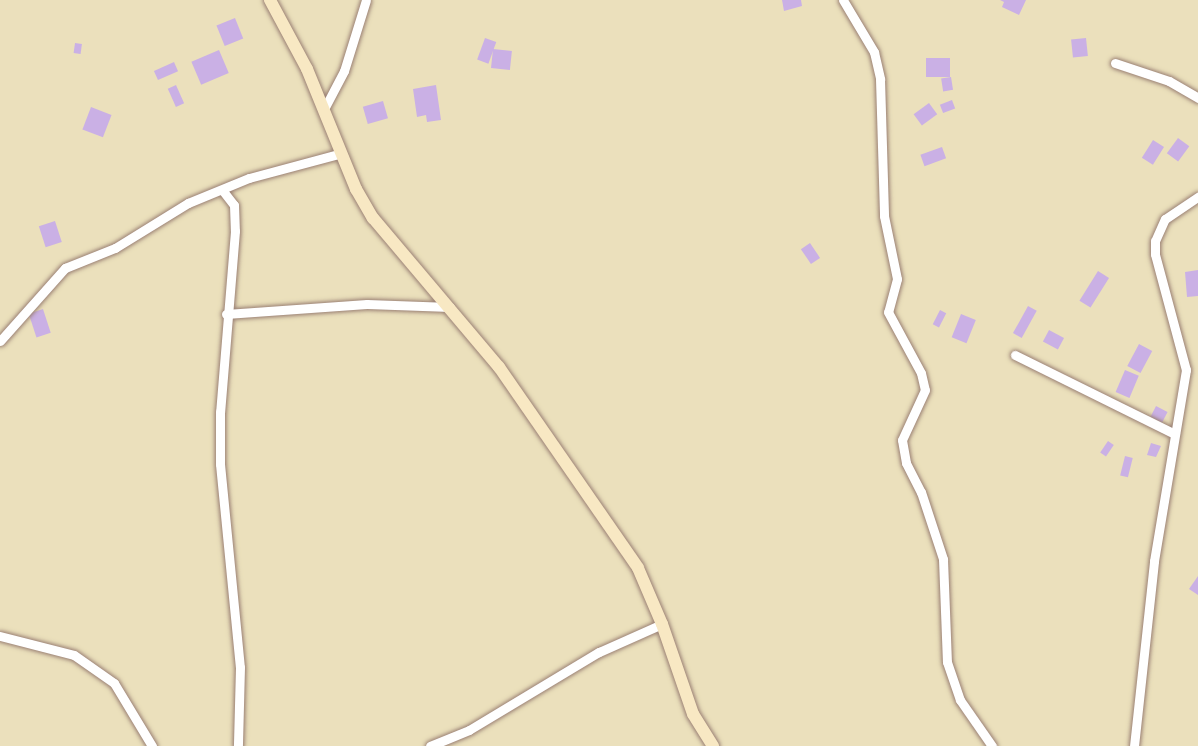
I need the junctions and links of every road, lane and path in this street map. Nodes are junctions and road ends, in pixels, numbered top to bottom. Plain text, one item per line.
1 (270, 0) edge
2 (366, 0) edge
3 (843, 0) edge
4 (1115, 63) dead end
5 (1198, 98) edge
6 (323, 111) junction
7 (342, 153) junction
8 (223, 191) junction
9 (1198, 197) edge
10 (450, 307) junction
11 (226, 314) junction
12 (0, 341) edge
13 (1015, 355) dead end
14 (1175, 434) junction
15 (663, 624) junction
16 (0, 636) edge
17 (152, 746) edge
18 (238, 746) edge
19 (430, 746) edge
20 (713, 746) edge
21 (992, 746) edge
22 (1134, 746) edge

1 - 6 main road
2 - 6 street
3 - 21 street
4 - 5 street
6 - 7 main road
7 - 8 street
7 - 10 main road
8 - 11 street
8 - 12 street
9 - 14 street
10 - 11 street
10 - 15 main road
11 - 18 street
13 - 14 street
14 - 22 street
15 - 19 street
15 - 20 main road
16 - 17 street

